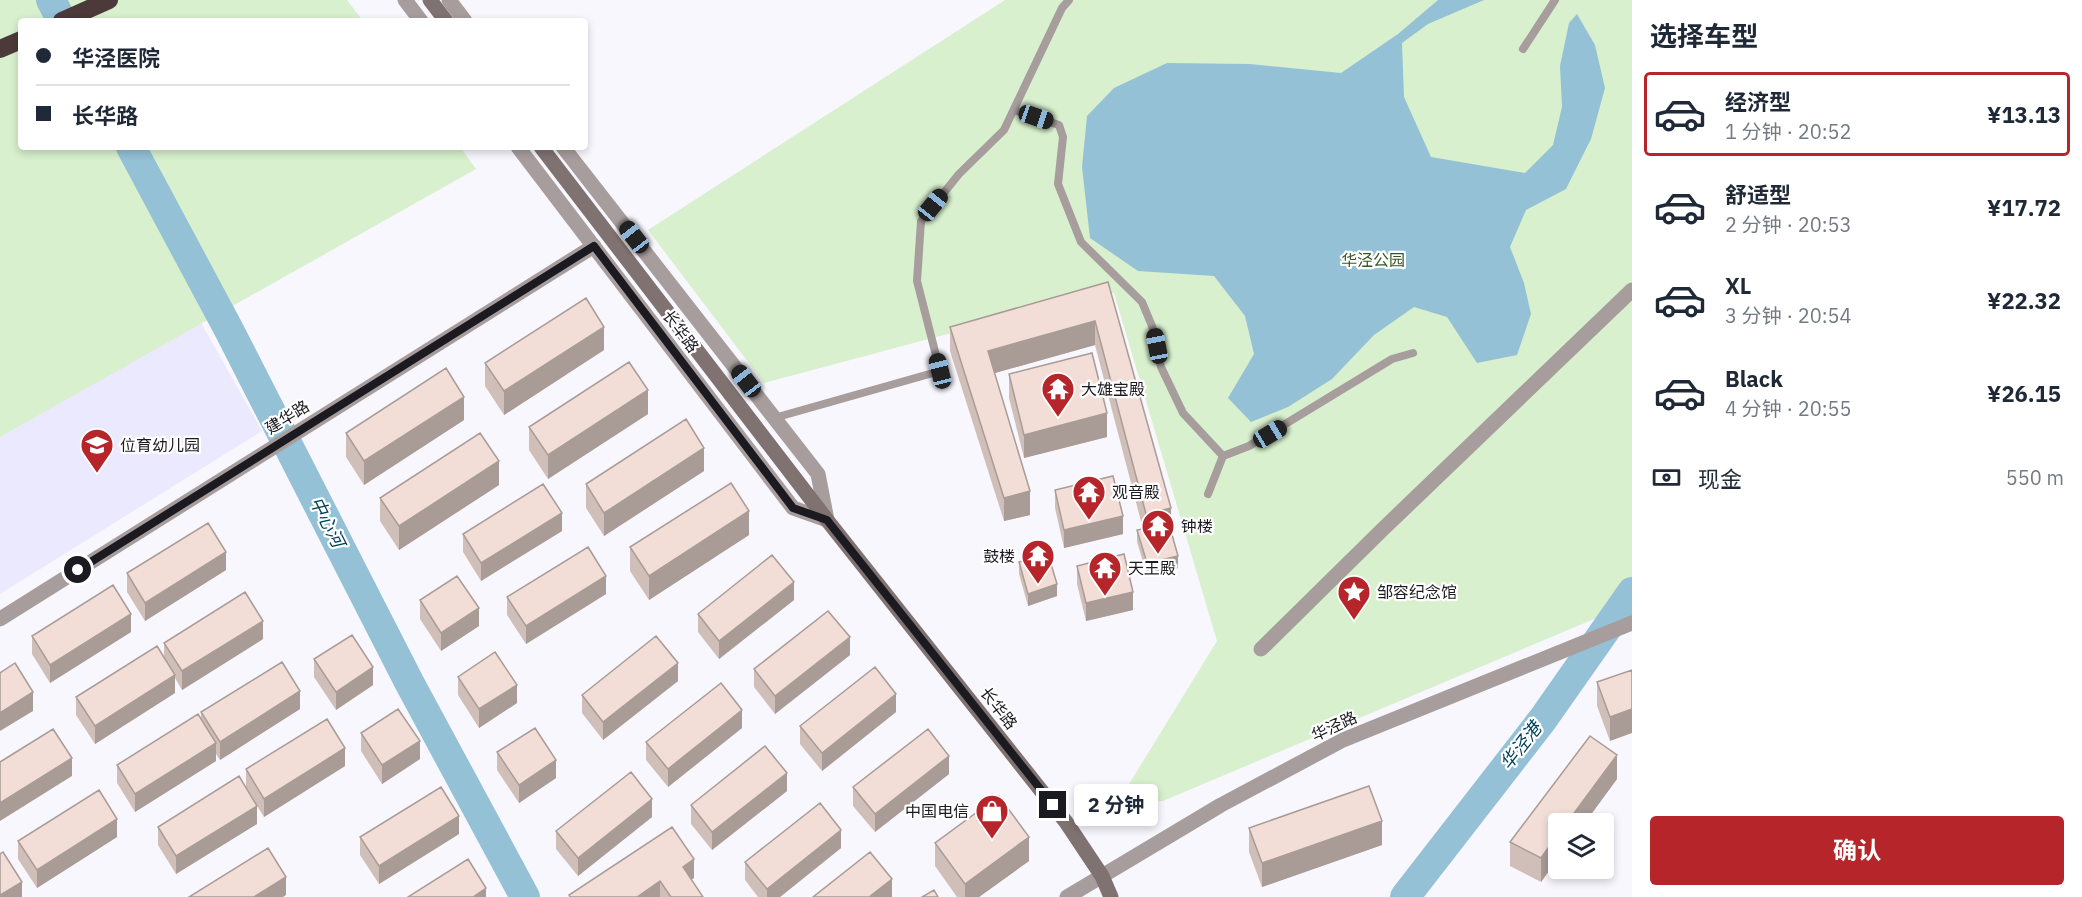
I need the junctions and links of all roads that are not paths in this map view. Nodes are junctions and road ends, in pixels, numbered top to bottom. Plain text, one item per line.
1 (109, 0) edge
2 (405, 0) edge
3 (430, 0) edge
4 (448, 0) edge
5 (461, 0) edge
6 (1069, 0) edge
7 (1555, 0) edge
8 (68, 18) edge
9 (419, 18) edge
10 (444, 18) edge
11 (463, 18) edge
12 (465, 18) edge
13 (18, 41) edge
14 (1523, 48) dead end
15 (0, 49) edge
16 (1014, 110) junction
17 (520, 150) edge
18 (543, 150) edge
19 (565, 150) edge
20 (594, 246) junction
21 (1632, 290) edge
22 (1413, 353) dead end
23 (774, 418) junction
24 (1223, 456) junction
25 (1208, 494) dead end
26 (827, 520) junction
27 (0, 619) edge
28 (1632, 623) edge
29 (1261, 649) dead end
30 (1102, 876) junction
31 (1067, 897) edge
32 (1111, 897) edge

1 - 8 highway
2 - 9 street
3 - 10 street
4 - 11 street
5 - 12 street
6 - 16 lane
7 - 14 lane
13 - 15 highway
16 - 23 lane
16 - 24 lane
17 - 20 street, 长华路
18 - 26 street, 长华路
19 - 23 street, 长华路
20 - 26 street, 长华路
20 - 27 street, 建华路
21 - 29 street
22 - 24 lane
23 - 26 street, 长华路
24 - 25 lane
26 - 30 street, 长华路
28 - 30 street, 华泾路
30 - 31 street, 华泾路
30 - 32 street, 长华路

